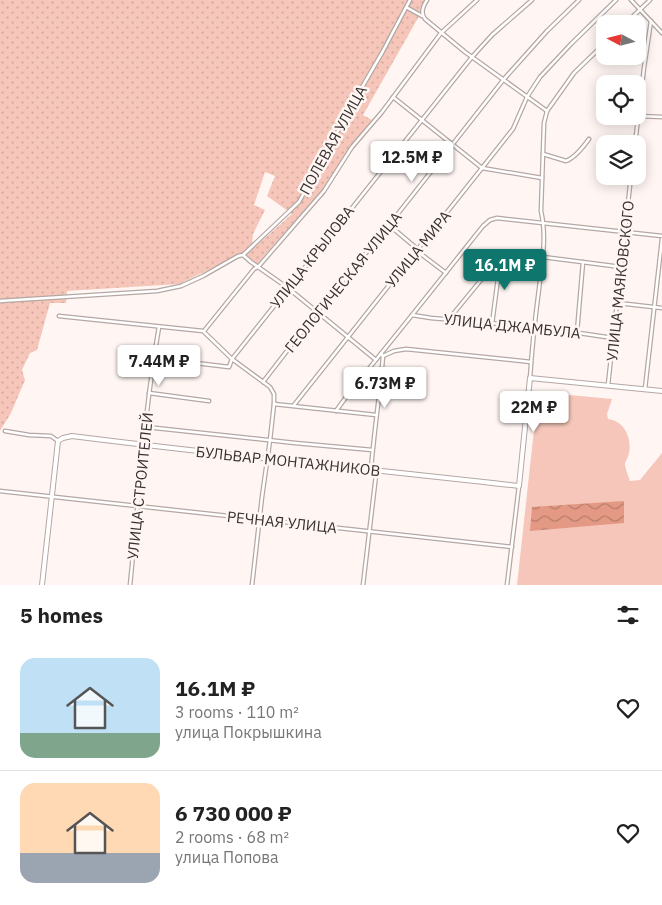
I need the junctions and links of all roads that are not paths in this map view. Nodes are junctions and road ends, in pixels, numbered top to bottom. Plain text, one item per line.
1 (410, 0) edge
2 (427, 0) edge
3 (478, 0) edge
4 (532, 0) edge
5 (580, 0) edge
6 (616, 0) edge
7 (631, 0) edge
8 (650, 0) edge
9 (406, 7) junction
10 (640, 9) junction
11 (634, 15) edge
12 (422, 16) junction
13 (651, 21) junction
14 (441, 33) junction
15 (662, 33) edge
16 (596, 52) edge
17 (472, 57) junction
18 (643, 75) edge
19 (504, 80) junction
20 (393, 96) junction
21 (527, 97) junction
22 (547, 111) junction
23 (646, 116) edge
24 (662, 118) edge
25 (421, 120) junction
26 (589, 139) dead end
27 (453, 145) junction
28 (543, 154) junction
29 (482, 168) junction
30 (542, 178) junction
31 (630, 185) edge
32 (544, 223) junction
33 (389, 225) junction
34 (625, 232) junction
35 (662, 238) edge
36 (416, 250) junction
37 (243, 255) junction
38 (499, 257) junction
39 (542, 257) junction
40 (583, 262) junction
41 (258, 267) junction
42 (621, 267) junction
43 (446, 273) junction
44 (288, 288) junction
45 (0, 301) edge
46 (618, 303) junction
47 (655, 307) junction
48 (662, 308) edge
49 (317, 312) junction
50 (412, 315) junction
51 (58, 316) dead end
52 (449, 319) junction
53 (492, 324) junction
54 (159, 327) junction
55 (534, 328) junction
56 (204, 331) junction
57 (577, 332) junction
58 (347, 337) junction
59 (613, 338) junction
60 (382, 355) junction
61 (154, 358) junction
62 (232, 359) junction
63 (376, 360) junction
64 (531, 362) junction
65 (530, 378) junction
66 (263, 382) junction
67 (608, 385) junction
68 (645, 389) junction
69 (662, 391) edge
70 (149, 393) junction
71 (209, 401) dead end
72 (274, 404) junction
73 (294, 405) junction
74 (336, 411) junction
75 (376, 414) junction
76 (146, 427) junction
77 (5, 431) dead end
78 (270, 440) junction
79 (58, 441) junction
80 (144, 444) junction
81 (372, 450) junction
82 (268, 459) junction
83 (371, 469) junction
84 (519, 486) junction
85 (0, 491) edge
86 (52, 498) junction
87 (138, 506) junction
88 (259, 520) junction
89 (369, 532) junction
90 (512, 547) junction
91 (42, 585) edge
92 (130, 585) edge
93 (252, 585) edge
94 (363, 585) edge
95 (507, 585) edge

1 - 9 street, ПОЛЕВАЯ УЛИЦА
2 - 12 street
3 - 14 street
4 - 17 street, УЛИЦА КРЫЛОВА
5 - 19 street, ГЕОЛОГИЧЕСКАЯ УЛИЦА
6 - 21 street, УЛИЦА МИРА
7 - 10 street
8 - 10 street
9 - 12 street
9 - 37 street, ПОЛЕВАЯ УЛИЦА
10 - 11 street
10 - 13 street
12 - 14 street
13 - 15 street
13 - 18 street
14 - 17 street
14 - 20 street
16 - 22 street
17 - 19 street
17 - 25 street, УЛИЦА КРЫЛОВА
19 - 21 street
19 - 27 street, ГЕОЛОГИЧЕСКАЯ УЛИЦА
20 - 25 street
20 - 41 street
21 - 22 street
21 - 29 street, УЛИЦА МИРА
22 - 28 street
23 - 24 street
25 - 27 street
25 - 44 street, УЛИЦА КРЫЛОВА
26 - 28 street
27 - 29 street
27 - 33 street, ГЕОЛОГИЧЕСКАЯ УЛИЦА
28 - 30 street
29 - 30 street
29 - 36 street, УЛИЦА МИРА
30 - 32 street
31 - 34 street, УЛИЦА МАЯКОВСКОГО
32 - 34 street
32 - 39 street
32 - 43 street
33 - 36 street
33 - 49 street, ГЕОЛОГИЧЕСКАЯ УЛИЦА
34 - 35 street
34 - 42 street, УЛИЦА МАЯКОВСКОГО
35 - 47 street
36 - 43 street
36 - 58 street, УЛИЦА МИРА
37 - 41 street
37 - 45 street, ПОЛЕВАЯ УЛИЦА
38 - 39 street
38 - 52 street
38 - 53 street
39 - 40 street
39 - 55 street
40 - 42 street
40 - 57 street
41 - 44 street
41 - 56 street
42 - 46 street, УЛИЦА МАЯКОВСКОГО
43 - 50 street
44 - 49 street
44 - 62 street, УЛИЦА КРЫЛОВА
46 - 47 street
46 - 59 street, УЛИЦА МАЯКОВСКОГО
47 - 48 street
47 - 68 street
49 - 58 street
49 - 66 street, ГЕОЛОГИЧЕСКАЯ УЛИЦА
50 - 52 street, УЛИЦА ДЖАМБУЛА
50 - 60 street
51 - 54 street
52 - 53 street, УЛИЦА ДЖАМБУЛА
53 - 55 street, УЛИЦА ДЖАМБУЛА
54 - 56 street
54 - 61 street, УЛИЦА СТРОИТЕЛЕЙ
55 - 57 street, УЛИЦА ДЖАМБУЛА
55 - 64 street
56 - 62 street
57 - 59 street, УЛИЦА ДЖАМБУЛА
58 - 63 street
58 - 73 street, УЛИЦА МИРА
59 - 67 street, УЛИЦА МАЯКОВСКОГО
60 - 63 street
60 - 64 street
60 - 75 street
61 - 62 street
61 - 70 street, УЛИЦА СТРОИТЕЛЕЙ
62 - 66 street
63 - 74 street
64 - 65 street
65 - 67 street
65 - 84 street
66 - 72 street
67 - 68 street
68 - 69 street
70 - 71 street
70 - 76 street, УЛИЦА СТРОИТЕЛЕЙ
72 - 73 street
72 - 78 street
73 - 74 street
74 - 75 street
75 - 81 street
76 - 78 street
76 - 80 street, УЛИЦА СТРОИТЕЛЕЙ
77 - 79 street
78 - 81 street
78 - 82 street
79 - 80 street, БУЛЬВАР МОНТАЖНИКОВ
79 - 86 street
80 - 82 street, БУЛЬВАР МОНТАЖНИКОВ
80 - 87 street, УЛИЦА СТРОИТЕЛЕЙ
81 - 83 street
82 - 83 street, БУЛЬВАР МОНТАЖНИКОВ
82 - 88 street
83 - 84 street, БУЛЬВАР МОНТАЖНИКОВ
83 - 89 street
84 - 90 street
85 - 86 street, РЕЧНАЯ УЛИЦА
86 - 87 street, РЕЧНАЯ УЛИЦА
86 - 91 street
87 - 88 street, РЕЧНАЯ УЛИЦА
87 - 92 street, УЛИЦА СТРОИТЕЛЕЙ
88 - 89 street, РЕЧНАЯ УЛИЦА
88 - 93 street
89 - 90 street, РЕЧНАЯ УЛИЦА
89 - 94 street
90 - 95 street

